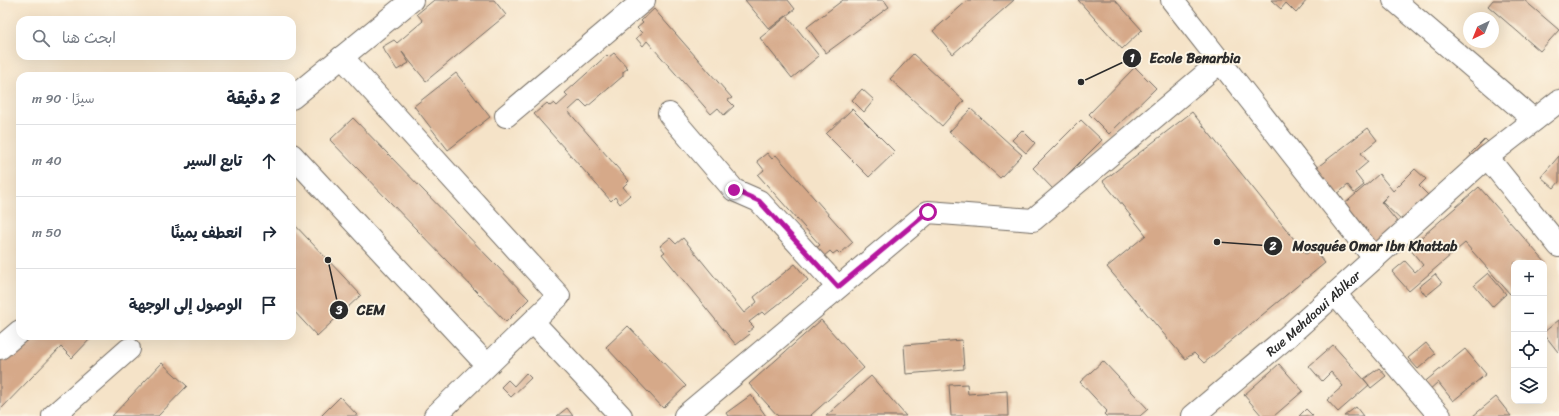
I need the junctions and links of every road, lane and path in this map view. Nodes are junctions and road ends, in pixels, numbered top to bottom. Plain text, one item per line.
1 (412, 0) edge
2 (644, 0) edge
3 (1172, 0) edge
4 (1394, 0) edge
5 (342, 57) junction
6 (1220, 62) junction
7 (296, 95) edge
8 (1559, 101) edge
9 (669, 114) dead end
10 (506, 116) dead end
11 (1534, 120) junction
12 (1487, 157) junction
13 (296, 159) edge
14 (1559, 246) edge
15 (1374, 258) junction
16 (838, 287) junction
17 (1335, 294) junction
18 (533, 322) junction
19 (16, 334) edge
20 (0, 348) edge
21 (129, 349) dead end
22 (487, 365) junction
23 (708, 409) edge
24 (53, 416) edge
25 (434, 416) edge
26 (621, 416) edge
27 (685, 416) edge
28 (1193, 416) edge
29 (1440, 416) edge

1 - 5 street
2 - 10 street
3 - 6 street
4 - 11 street
5 - 7 street
5 - 18 street
6 - 15 street
6 - 16 street
8 - 11 street, Rue Mehdaoui Ablkar
9 - 16 street
11 - 12 street, Rue Mehdaoui Ablkar
12 - 14 street
12 - 15 street, Rue Mehdaoui Ablkar
13 - 22 street
15 - 17 street, Rue Mehdaoui Ablkar
16 - 23 street
17 - 28 street, Rue Mehdaoui Ablkar
17 - 29 street
18 - 22 street
18 - 26 street
19 - 20 street
21 - 24 street
22 - 25 street
23 - 27 street

